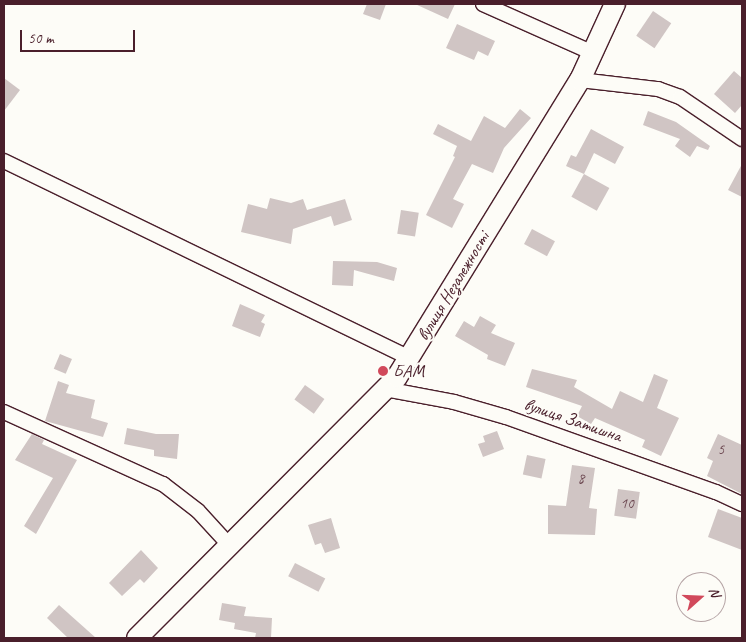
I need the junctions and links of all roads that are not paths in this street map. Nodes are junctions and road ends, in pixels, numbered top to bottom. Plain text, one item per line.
1 (483, 4) edge
2 (614, 4) edge
3 (591, 52) junction
4 (580, 80) junction
5 (742, 139) edge
6 (4, 161) edge
7 (409, 358) junction
8 (385, 389) junction
9 (4, 412) edge
10 (742, 504) edge
11 (231, 548) junction
12 (137, 638) edge

1 - 3 street
2 - 3 street, вулиця Незалежності
3 - 4 street, вулиця Незалежності
4 - 5 street
4 - 7 street, вулиця Незалежності
6 - 7 street
7 - 8 street, вулиця Незалежності
8 - 10 street, вулиця Затишна
8 - 11 street, вулиця Незалежності
9 - 11 street
11 - 12 street, вулиця Незалежності

